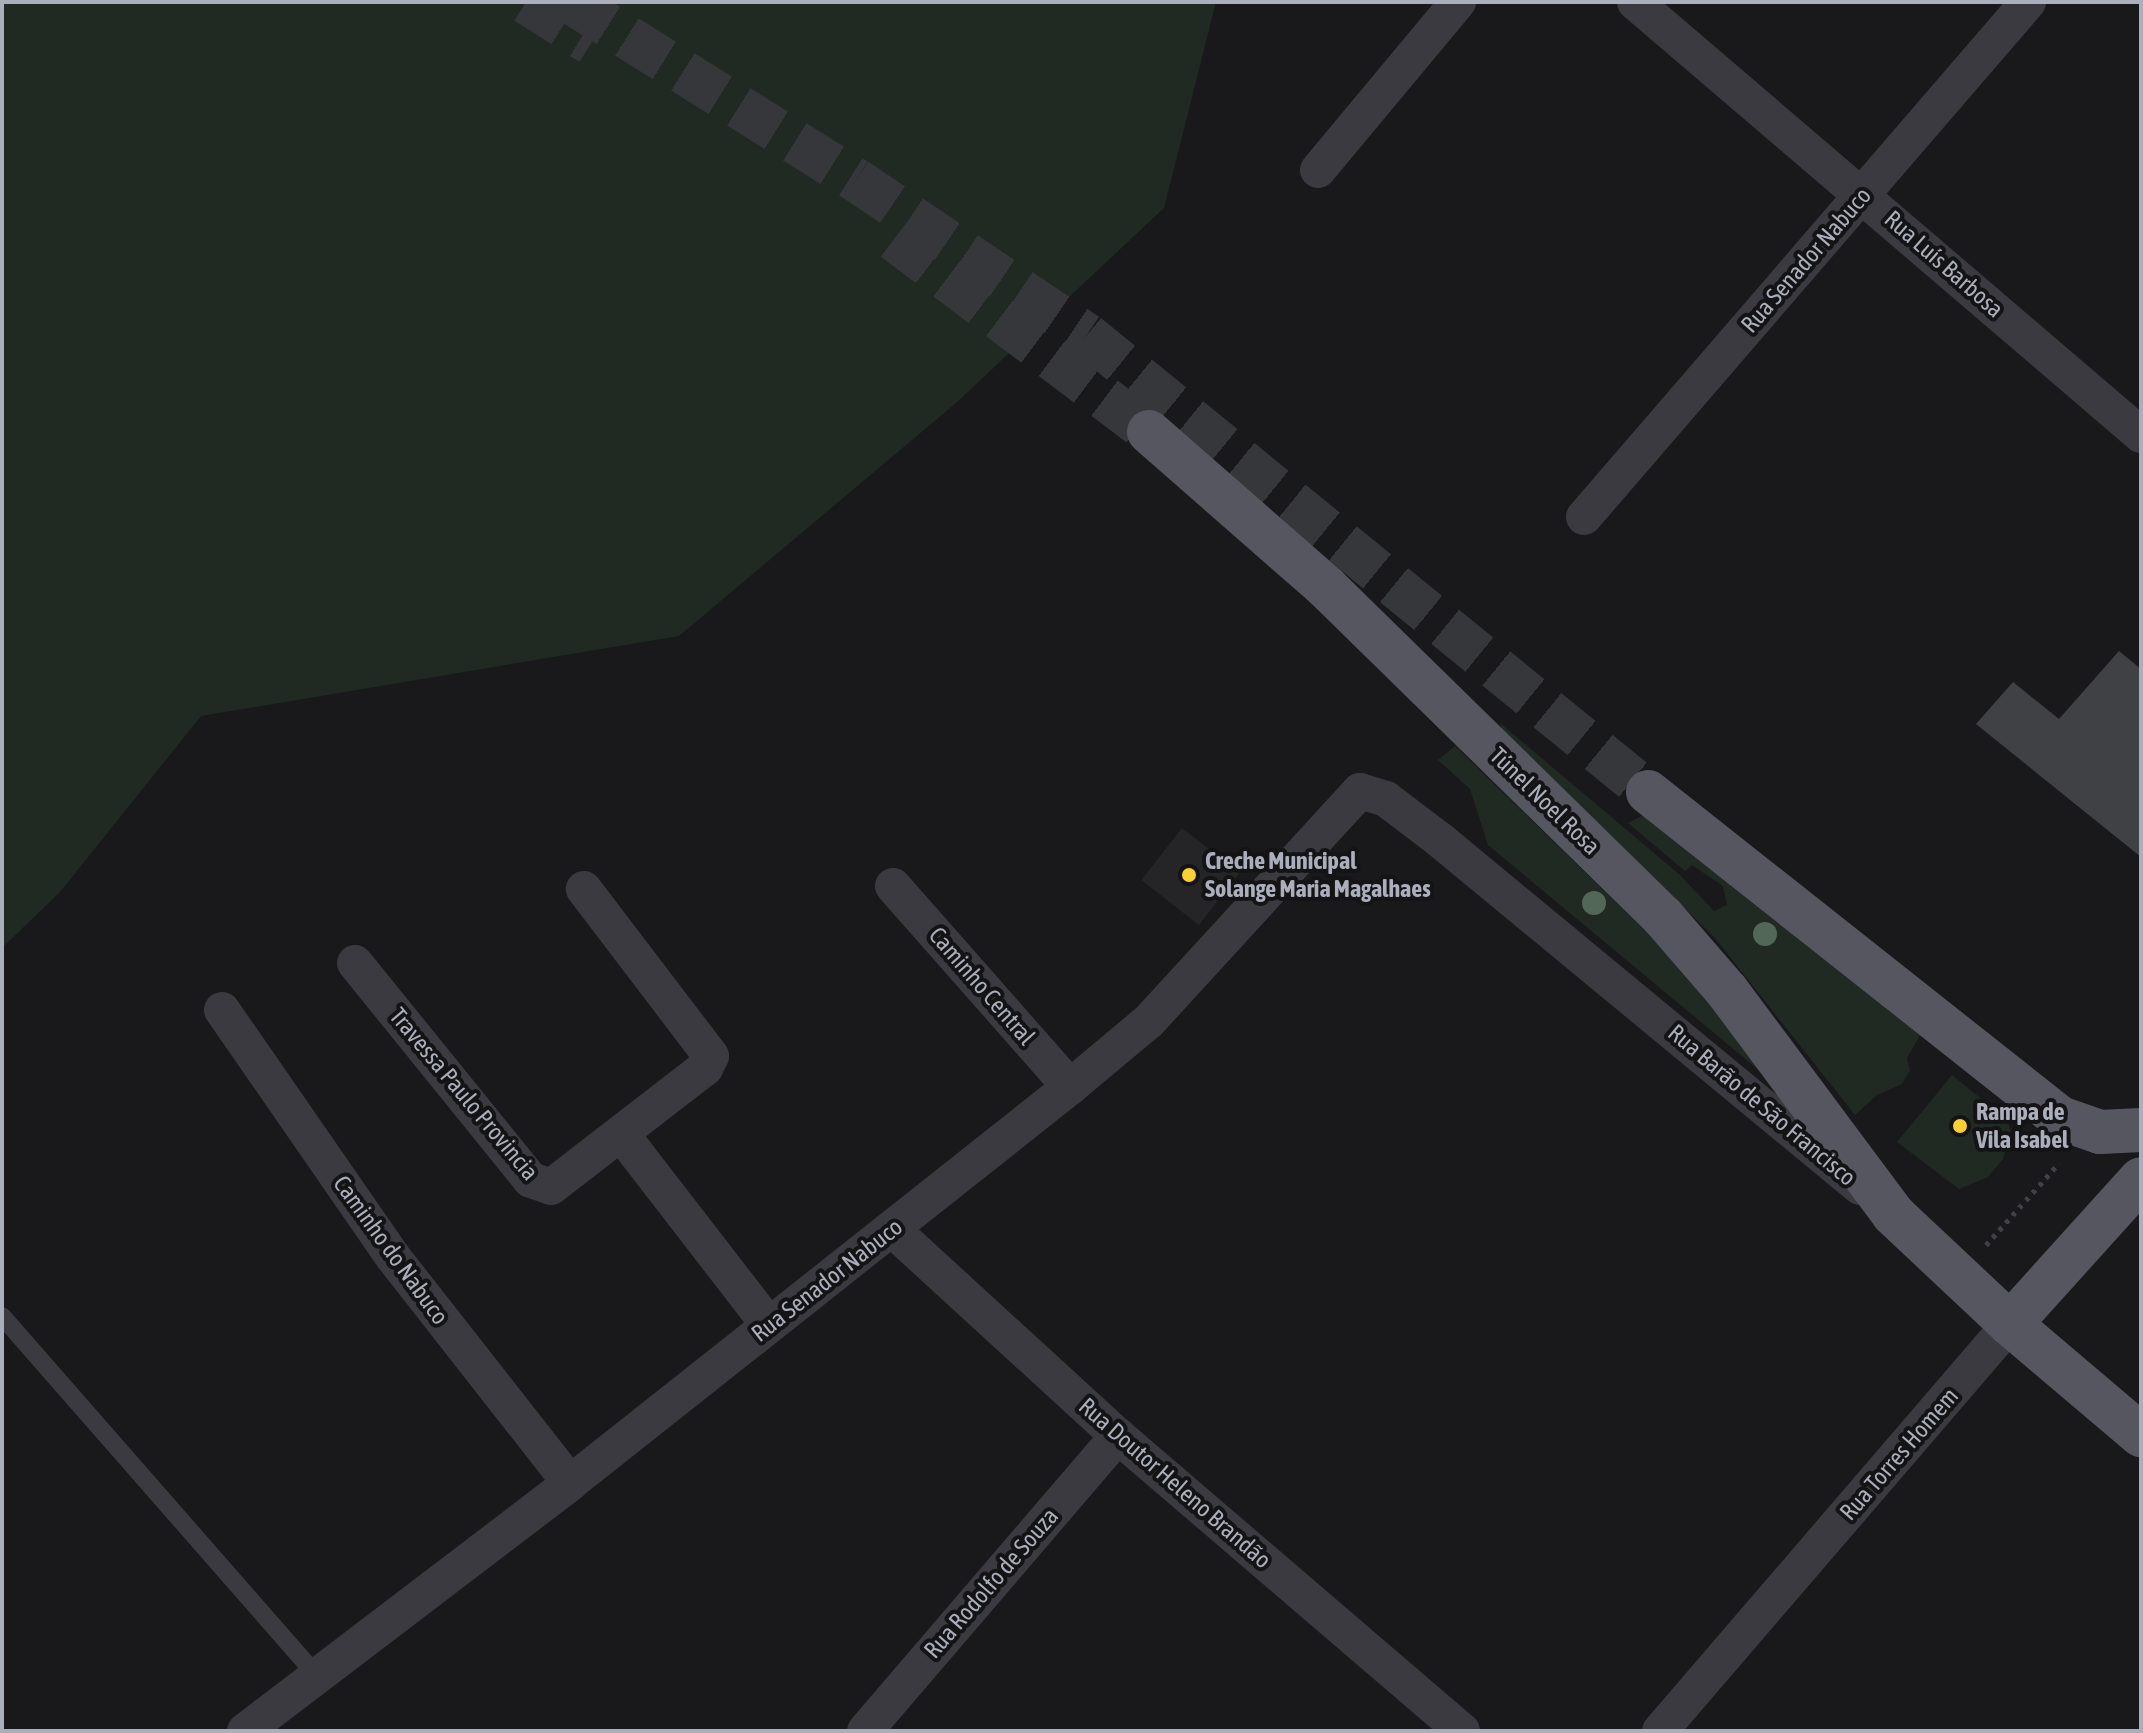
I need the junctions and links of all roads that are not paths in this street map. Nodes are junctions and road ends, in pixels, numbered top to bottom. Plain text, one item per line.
1 (1458, 2) edge
2 (1635, 2) edge
3 (2028, 2) edge
4 (1318, 170) dead end
5 (1863, 194) junction
6 (1149, 432) tunnel mouth
7 (2141, 435) edge
8 (1584, 517) dead end
9 (1370, 791) joint
10 (1648, 792) tunnel mouth
11 (893, 886) dead end
12 (584, 889) dead end
13 (355, 963) dead end
14 (222, 1010) dead end
15 (1070, 1087) junction
16 (2141, 1130) edge
17 (622, 1135) junction
18 (2141, 1179) edge
19 (1893, 1214) junction
20 (893, 1230) junction
21 (2, 1316) edge
22 (2010, 1324) junction
23 (769, 1325) junction
24 (2141, 1435) edge
25 (1118, 1436) junction
26 (570, 1483) junction
27 (317, 1676) junction
28 (245, 1731) edge
29 (865, 1731) edge
30 (1462, 1731) edge
31 (1660, 1731) edge

1 - 4 street
2 - 5 street, Rua Luís Barbosa
3 - 5 street, Rua Senador Nabuco
5 - 7 street, Rua Luís Barbosa
5 - 8 street, Rua Senador Nabuco
6 - 19 main road, Túnel Noel Rosa
9 - 15 street, Rua Senador Nabuco
9 - 19 street, Rua Barão de São Francisco
10 - 16 main road
11 - 15 street, Caminho Central
12 - 17 street, Travessa Paulo Provincia
13 - 17 street, Travessa Paulo Provincia
14 - 26 street, Caminho do Nabuco
15 - 20 street, Rua Senador Nabuco
17 - 23 street
18 - 22 main road, Rua Torres Homem
19 - 22 main road, Rua Barão de São Francisco
20 - 23 street, Rua Senador Nabuco
20 - 25 street, Rua Doutor Heleno Brandão
21 - 27 lane
22 - 24 main road, Rua Barão de São Francisco
22 - 31 street, Rua Torres Homem
23 - 26 street, Rua Senador Nabuco
25 - 29 street, Rua Rodolfo de Souza
25 - 30 street, Rua Doutor Heleno Brandão
26 - 27 street, Rua Senador Nabuco
27 - 28 street, Rua Senador Nabuco

